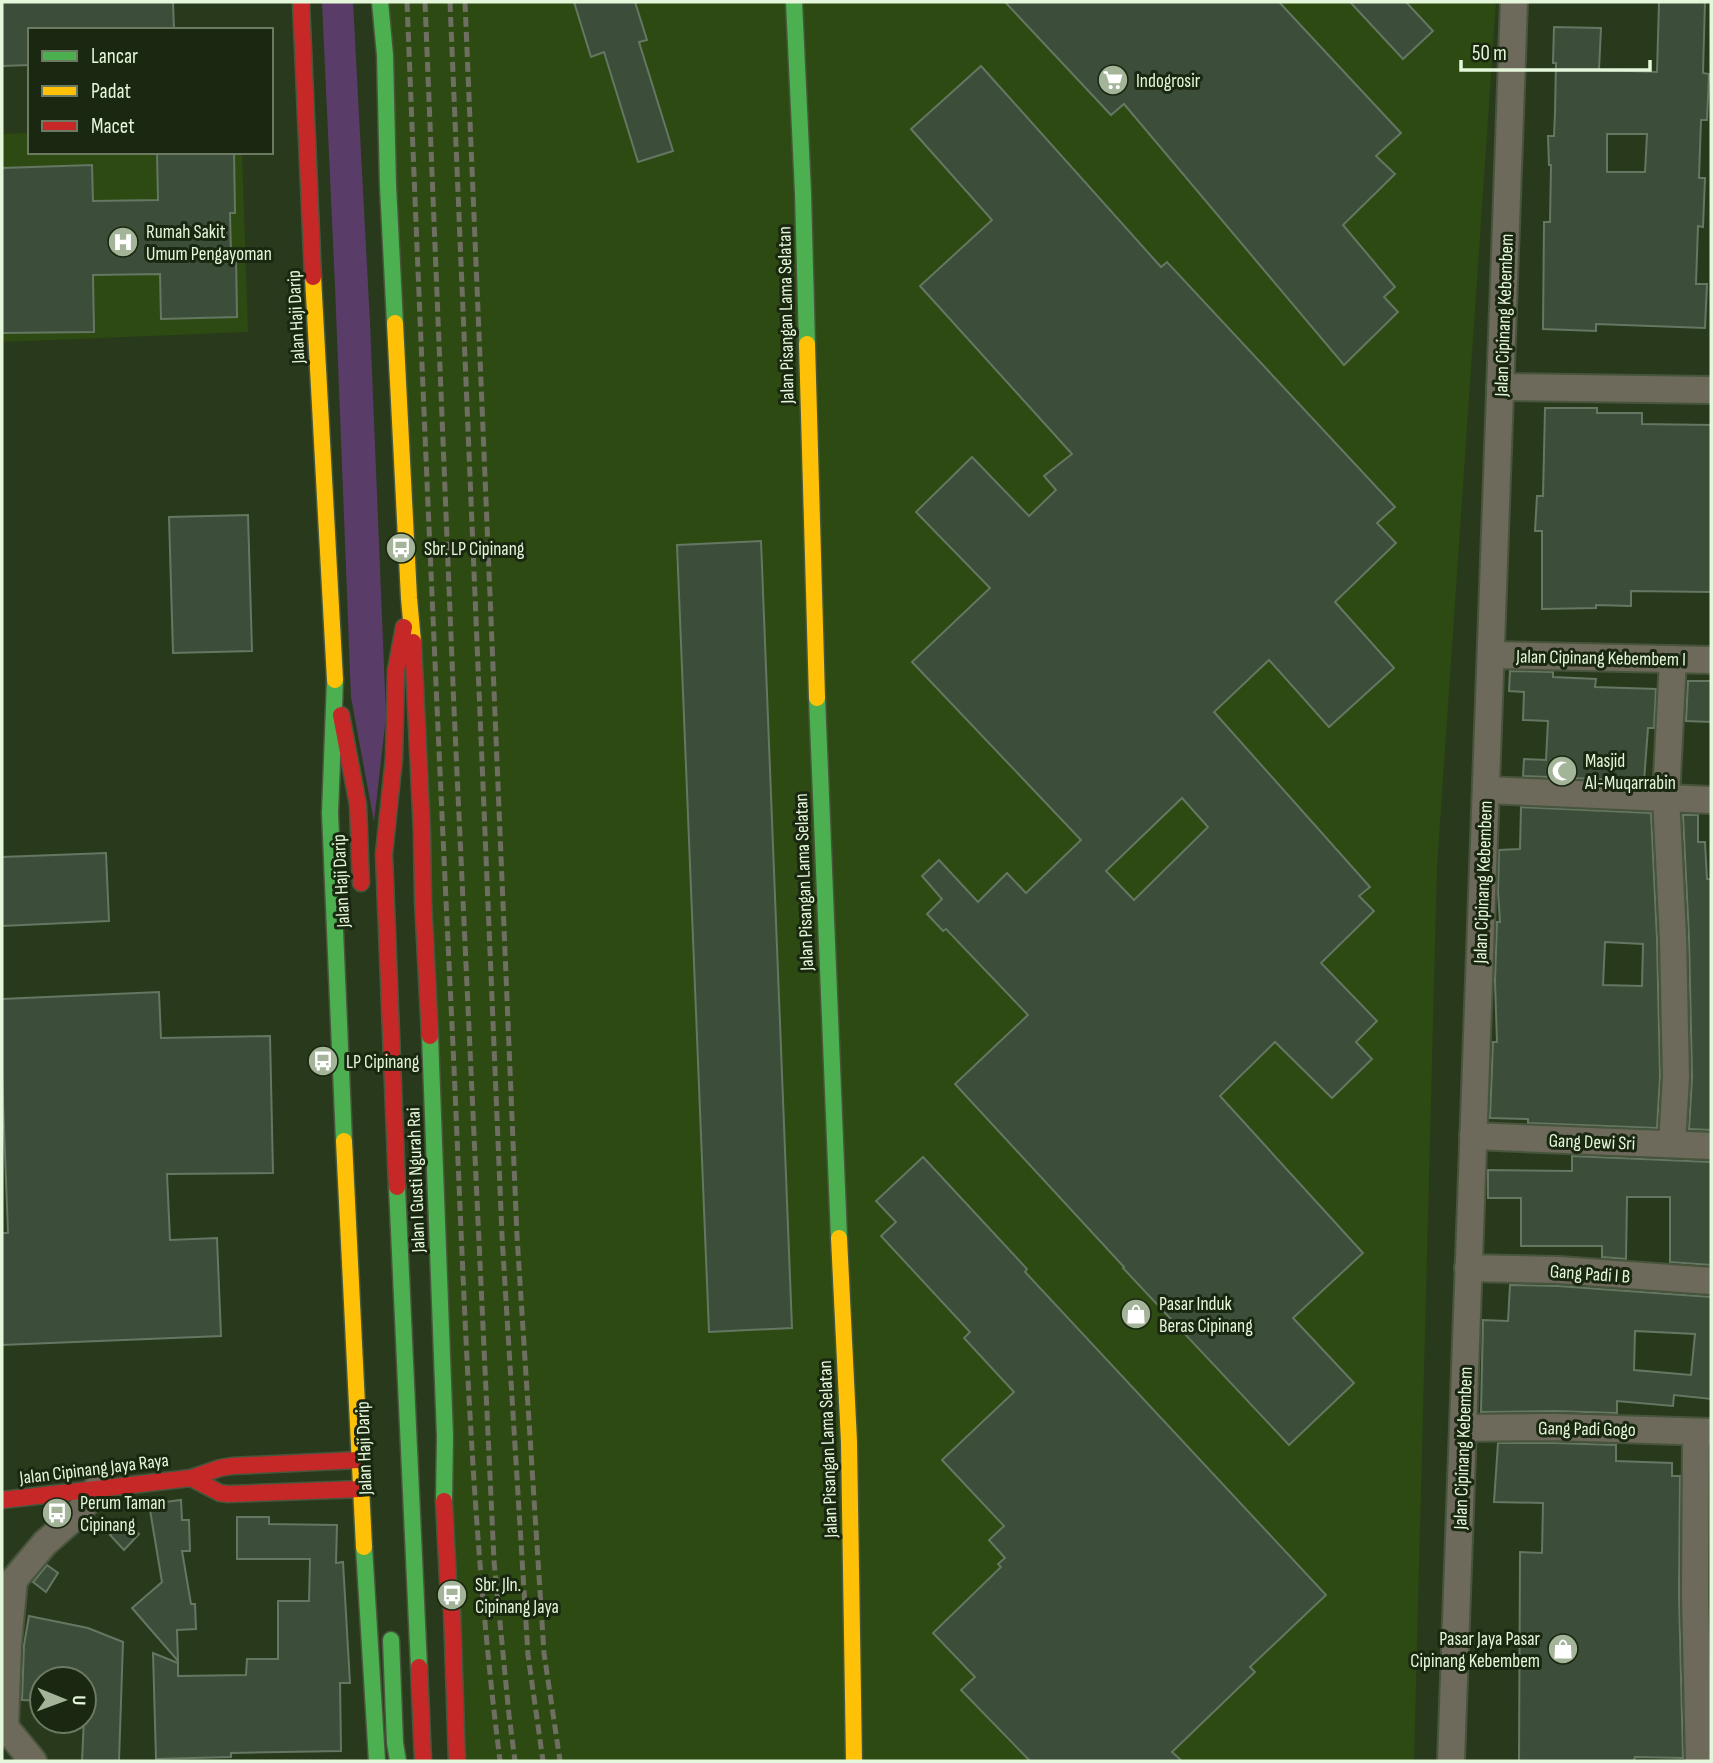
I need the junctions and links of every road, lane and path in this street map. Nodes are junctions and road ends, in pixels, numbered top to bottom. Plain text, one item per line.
1 (301, 2) edge
2 (380, 2) edge
3 (794, 2) edge
4 (1514, 2) edge
5 (1500, 387) junction
6 (1711, 390) edge
7 (409, 598) junction
8 (1491, 655) junction
9 (1673, 659) junction
10 (1711, 660) edge
11 (335, 689) junction
12 (1486, 790) junction
13 (1666, 797) junction
14 (1711, 800) edge
15 (362, 905) dead end
16 (1473, 1136) junction
17 (1672, 1144) junction
18 (1711, 1146) edge
19 (1468, 1268) junction
20 (1711, 1281) edge
21 (1462, 1428) junction
22 (1704, 1432) edge
23 (359, 1460) junction
24 (191, 1478) junction
25 (96, 1489) junction
26 (361, 1489) junction
27 (2, 1500) edge
28 (8, 1571) edge
29 (390, 1619) dead end
30 (1704, 1647) edge
31 (3, 1729) edge
32 (33, 1761) edge
33 (376, 1761) edge
34 (398, 1761) edge
35 (423, 1761) edge
36 (457, 1761) edge
37 (854, 1761) edge
38 (1451, 1761) edge
39 (1699, 1761) edge

1 - 11 main road, Jalan Haji Darip
2 - 7 main road
3 - 37 main road, Jalan Pisangan Lama Selatan
4 - 5 street, Jalan Cipinang Kebembem
5 - 6 street
5 - 8 street, Jalan Cipinang Kebembem
7 - 35 main road
7 - 36 main road, Jalan I Gusti Ngurah Rai
8 - 9 street, Jalan Cipinang Kebembem I
8 - 12 street, Jalan Cipinang Kebembem
9 - 10 street, Jalan Cipinang Kebembem I
9 - 13 street
11 - 15 main road, Jalan Haji Darip
11 - 23 main road
12 - 13 street
12 - 16 street, Jalan Cipinang Kebembem
13 - 14 street
13 - 17 street
16 - 17 street, Gang Dewi Sri
16 - 19 street, Jalan Cipinang Kebembem
17 - 18 street, Gang Dewi Sri
19 - 20 street, Gang Padi I B
19 - 21 street, Jalan Cipinang Kebembem
21 - 22 street, Gang Padi Gogo
21 - 38 street, Jalan Cipinang Kebembem
22 - 30 street
23 - 24 main road, Jalan Cipinang Jaya Raya
23 - 26 main road
24 - 25 main road, Jalan Cipinang Jaya Raya
24 - 26 main road, Jalan Cipinang Jaya Raya
25 - 27 main road, Jalan Cipinang Jaya Raya
25 - 28 street
26 - 33 main road
28 - 31 street
29 - 34 main road
30 - 39 street
31 - 32 street

